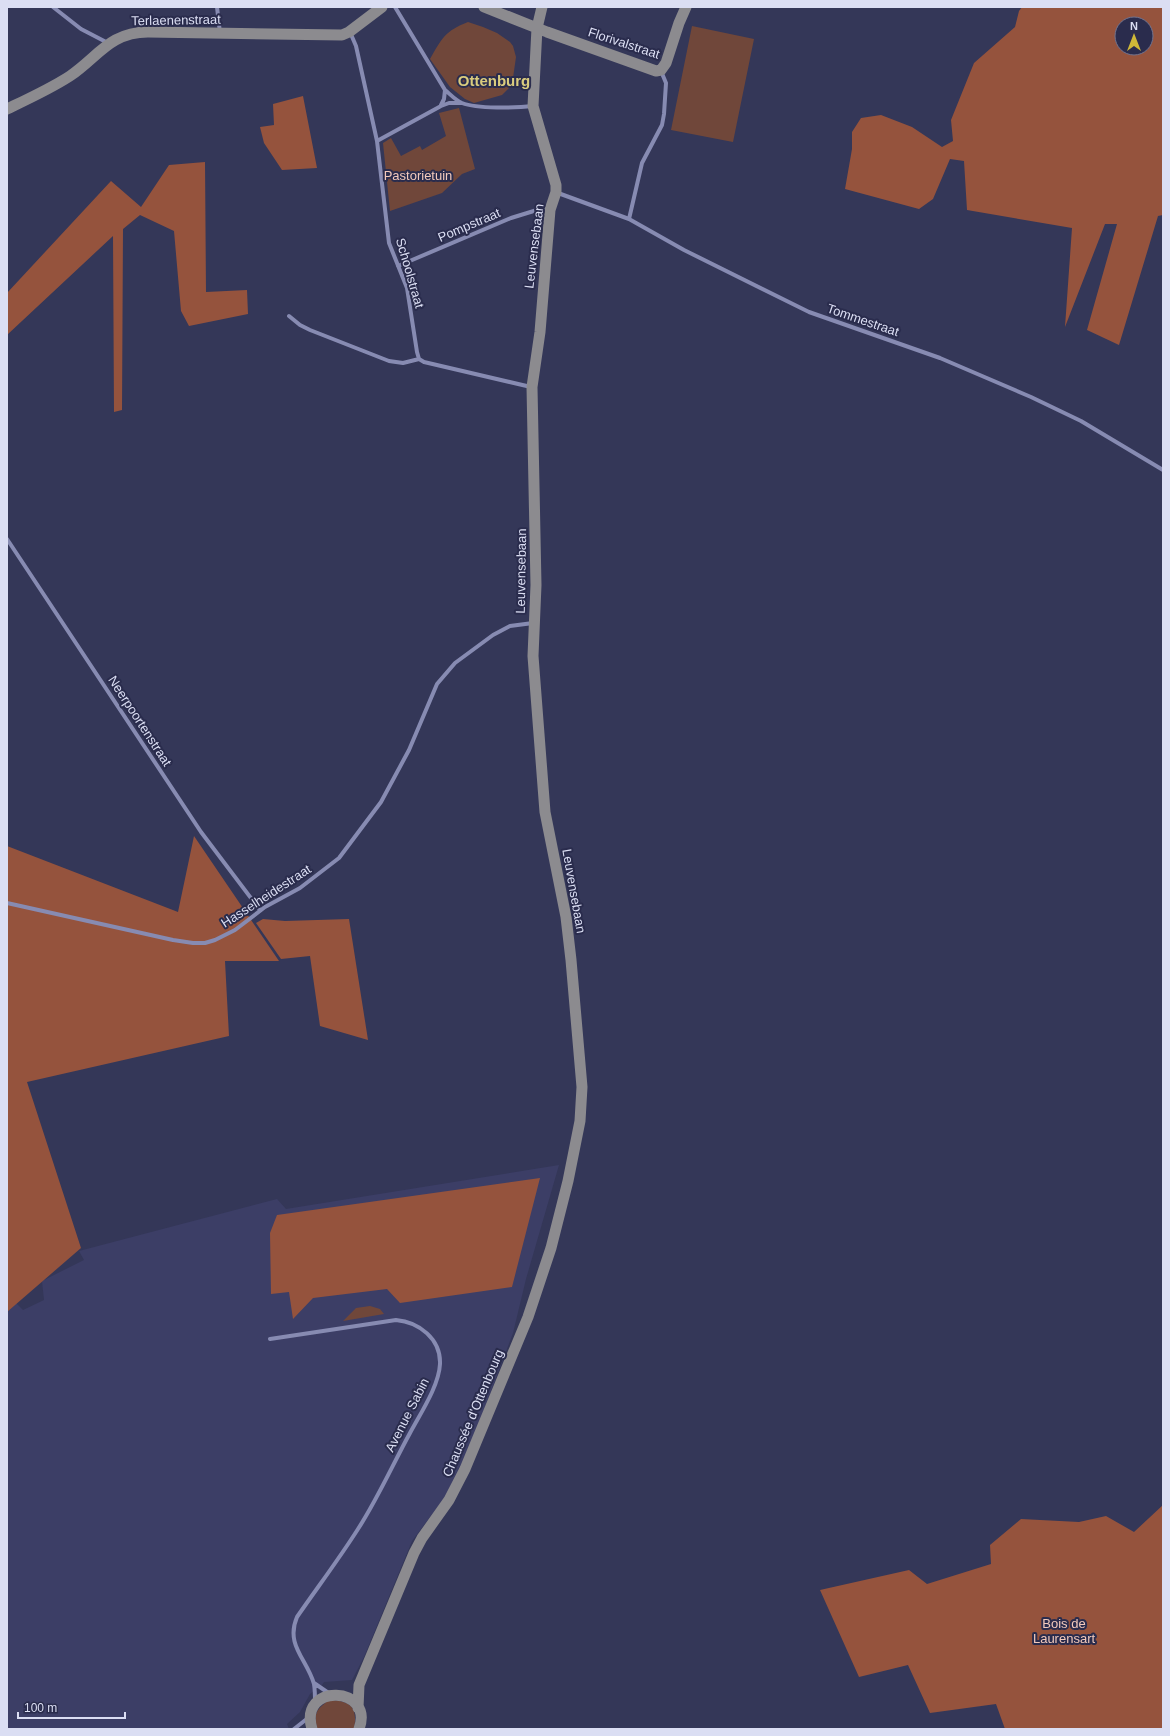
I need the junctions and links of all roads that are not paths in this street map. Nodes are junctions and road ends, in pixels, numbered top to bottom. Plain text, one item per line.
1 (53, 7) edge
2 (217, 7) edge
3 (382, 7) edge
4 (395, 7) edge
5 (484, 7) edge
6 (542, 7) edge
7 (686, 7) edge
8 (537, 28) junction
9 (349, 32) junction
10 (220, 33) junction
11 (109, 44) junction
12 (660, 70) junction
13 (445, 90) junction
14 (461, 103) junction
15 (441, 106) junction
16 (533, 106) junction
17 (7, 109) edge
18 (377, 141) junction
19 (556, 192) junction
20 (550, 210) junction
21 (630, 219) junction
22 (398, 266) junction
23 (290, 316) dead end
24 (419, 359) junction
25 (532, 387) junction
26 (1163, 470) edge
27 (7, 539) edge
28 (533, 623) junction
29 (7, 903) edge
30 (260, 910) junction
31 (577, 1137) joint
32 (270, 1339) dead end
33 (314, 1683) junction
34 (359, 1685) junction
35 (336, 1695) junction
36 (315, 1705) junction
37 (358, 1708) junction
38 (310, 1716) junction
39 (294, 1729) edge
40 (312, 1729) edge
41 (359, 1729) edge

1 - 11 street
2 - 10 street
3 - 9 street, Terlaenenstraat
4 - 13 street
5 - 8 street
6 - 8 street, Leuvensebaan
7 - 12 street, Florivalstraat
8 - 12 street, Florivalstraat
8 - 16 street, Leuvensebaan
9 - 10 street, Terlaenenstraat
9 - 18 street, Schoolstraat
10 - 11 street, Terlaenenstraat
11 - 17 street, Terlaenenstraat
12 - 21 street
13 - 14 street
13 - 15 street
14 - 15 street
14 - 16 street
15 - 18 street
16 - 19 street, Leuvensebaan
18 - 22 street, Schoolstraat
19 - 20 street, Leuvensebaan
19 - 21 street, Tommestraat
20 - 22 street, Pompstraat
20 - 25 street, Leuvensebaan
21 - 26 street, Tommestraat
22 - 24 street, Schoolstraat
23 - 24 street
24 - 25 street
25 - 28 street, Leuvensebaan
27 - 30 street, Neerpoortenstraat
28 - 30 street, Hasselheidestraat
28 - 31 street, Leuvensebaan
29 - 30 street, Hasselheidestraat
31 - 34 street, Chaussée d'Ottenbourg
32 - 33 street, Avenue Sabin
33 - 35 street
33 - 36 street
34 - 35 street
34 - 37 street, Chaussée d'Ottenbourg
35 - 36 street
35 - 37 street
36 - 38 street
37 - 41 street, Chaussée d'Ottenbourg
38 - 39 street
38 - 40 street

